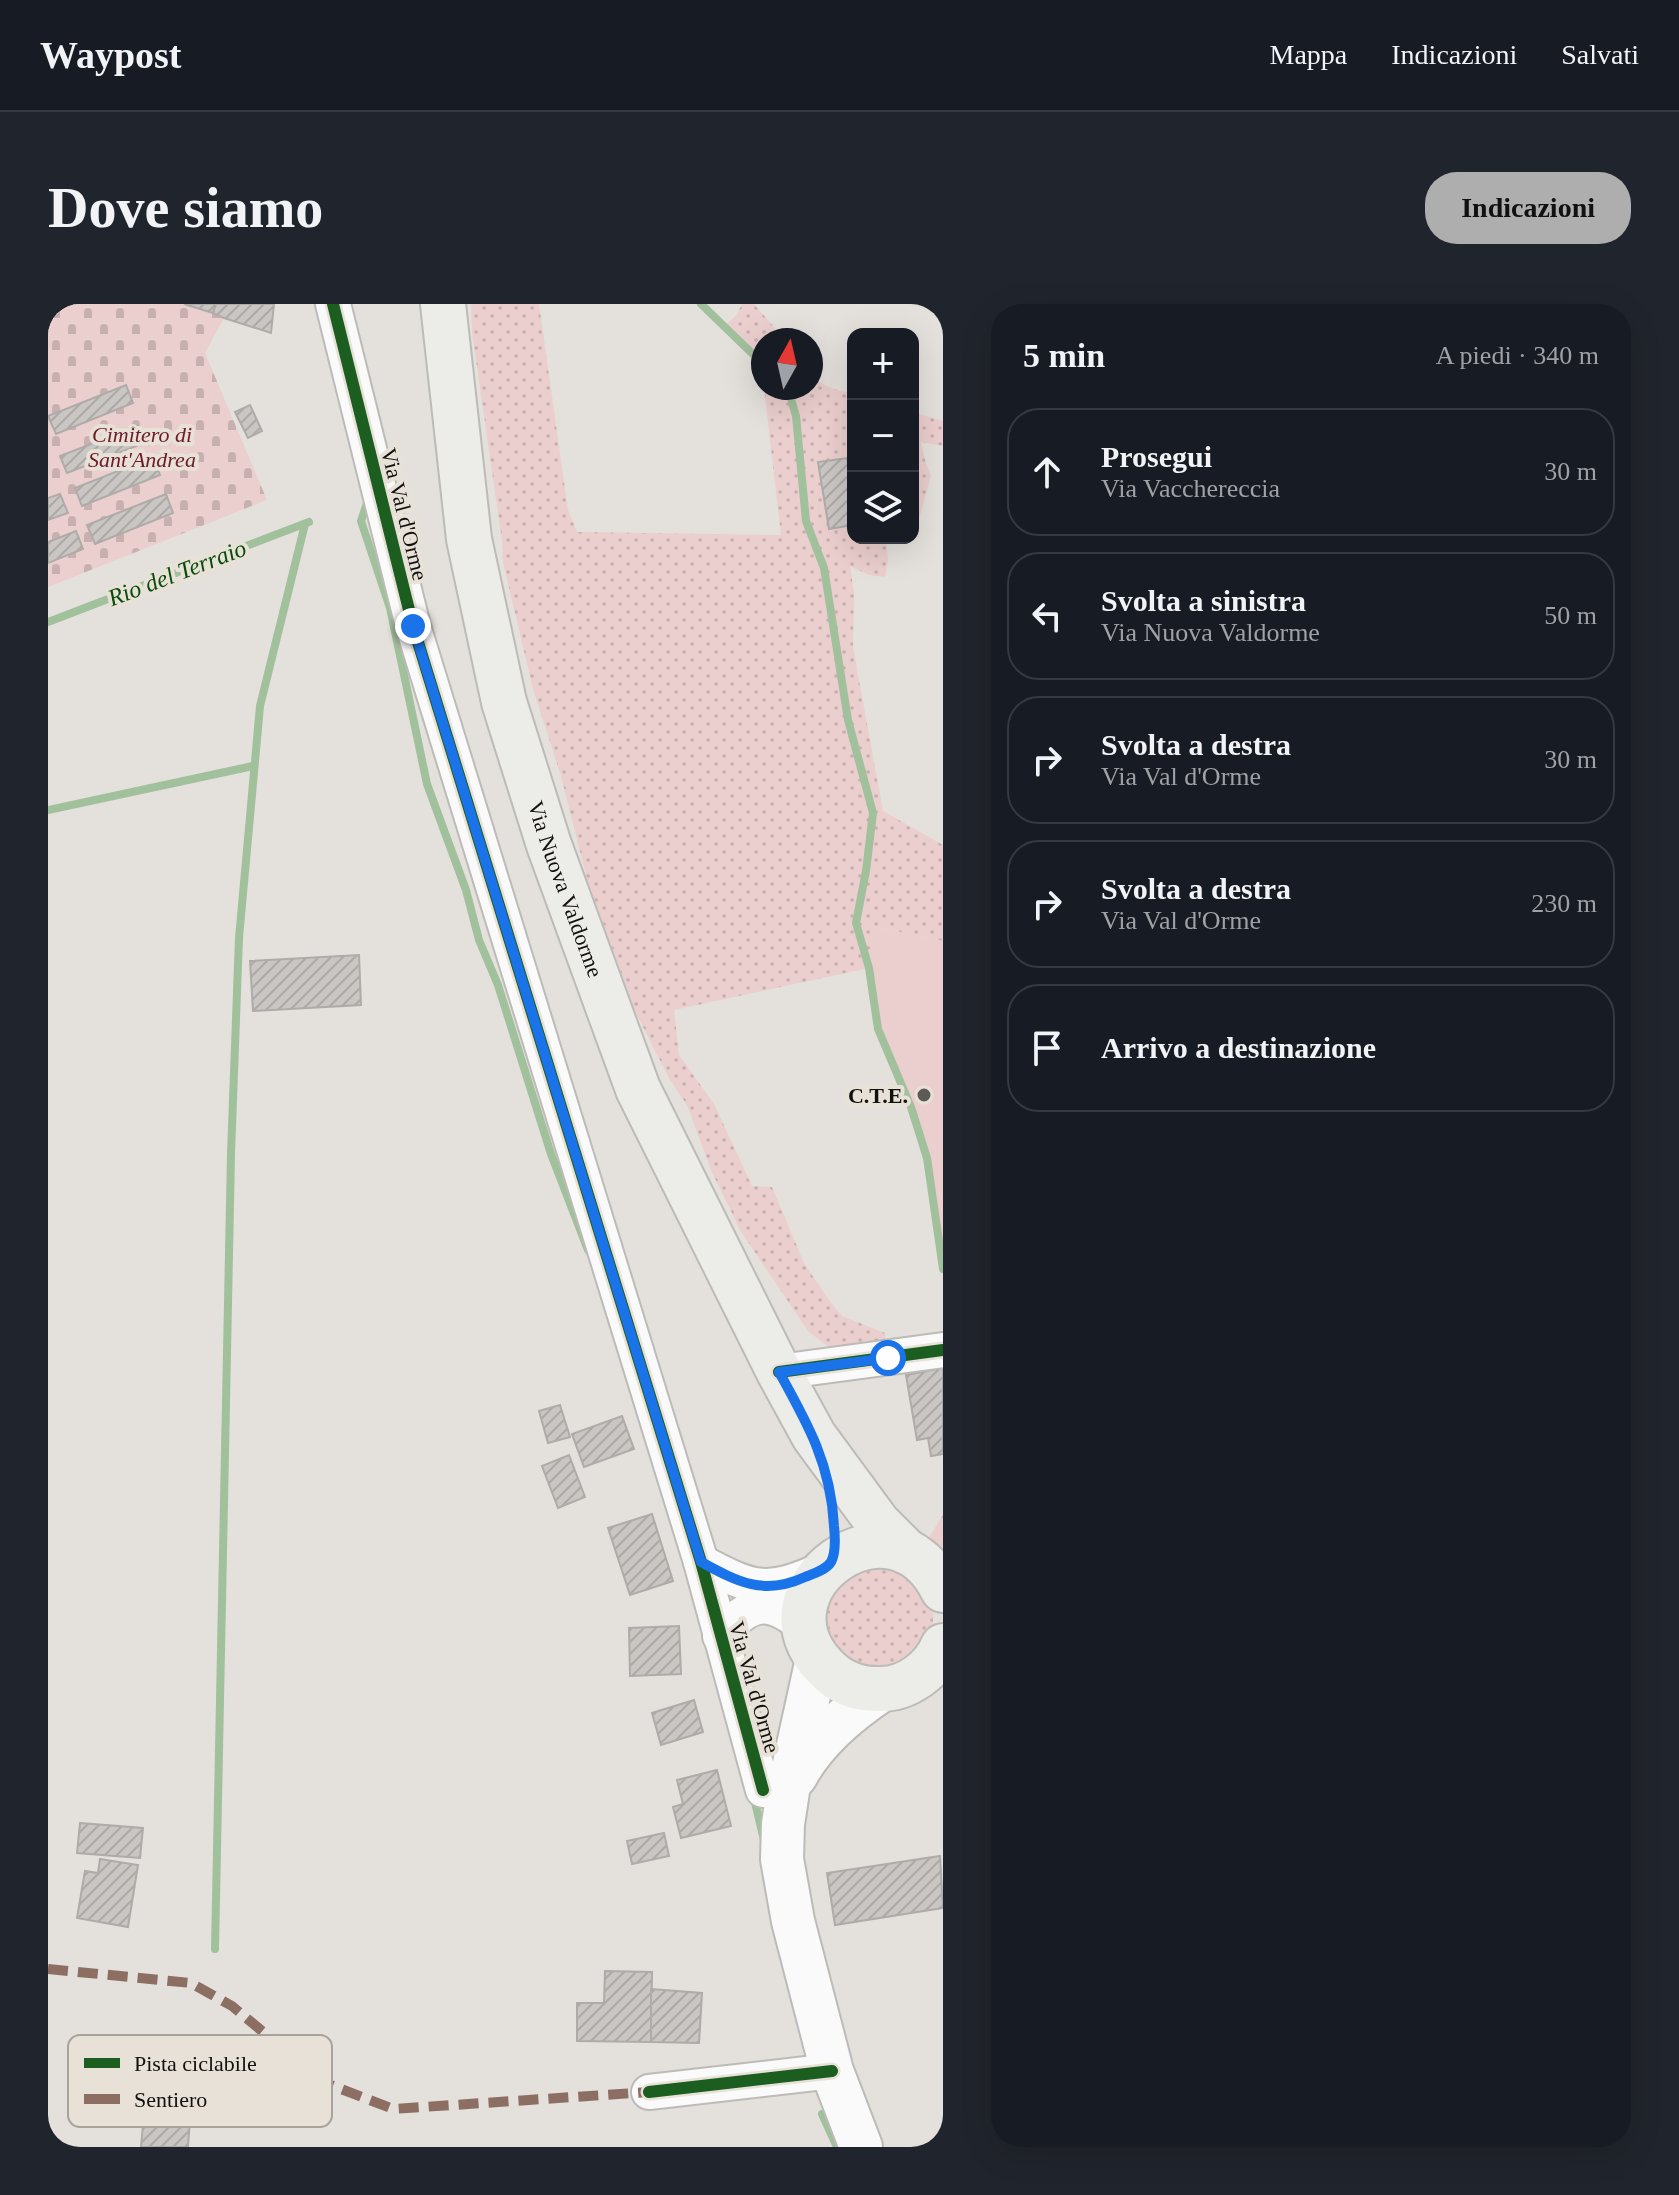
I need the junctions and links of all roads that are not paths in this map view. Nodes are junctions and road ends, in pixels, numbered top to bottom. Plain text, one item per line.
1 (333, 304) edge
2 (443, 304) edge
3 (943, 1350) edge
4 (779, 1372) junction
5 (814, 1436) junction
6 (907, 1552) junction
7 (701, 1562) junction
8 (827, 1565) junction
9 (943, 1590) edge
10 (720, 1636) junction
11 (811, 1643) junction
12 (943, 1646) edge
13 (891, 1688) junction
14 (943, 1693) edge
15 (776, 1791) junction
16 (832, 2071) junction
17 (649, 2092) dead end
18 (861, 2147) edge

1 - 7 street, Via Val d'Orme
2 - 4 main road, Via Nuova Valdorme
3 - 4 street
4 - 5 main road, Via Nuova Valdorme
5 - 6 main road, Via Nuova Valdorme
5 - 8 main road, Via Nuova Valdorme
6 - 8 main road
6 - 9 main road, Via Nuova Valdorme
7 - 8 street
7 - 10 street, Via Val d'Orme
8 - 11 main road, Via Nuova Valdorme
10 - 11 street, Via Val d'Orme
10 - 15 street, Via Val d'Orme
11 - 13 main road
11 - 15 street, Via Val d'Orme
12 - 13 main road
13 - 14 main road
13 - 15 street, Via Val d'Orme
15 - 16 street, Via Val d'Orme
16 - 17 street
16 - 18 street, Via Val d'Orme

